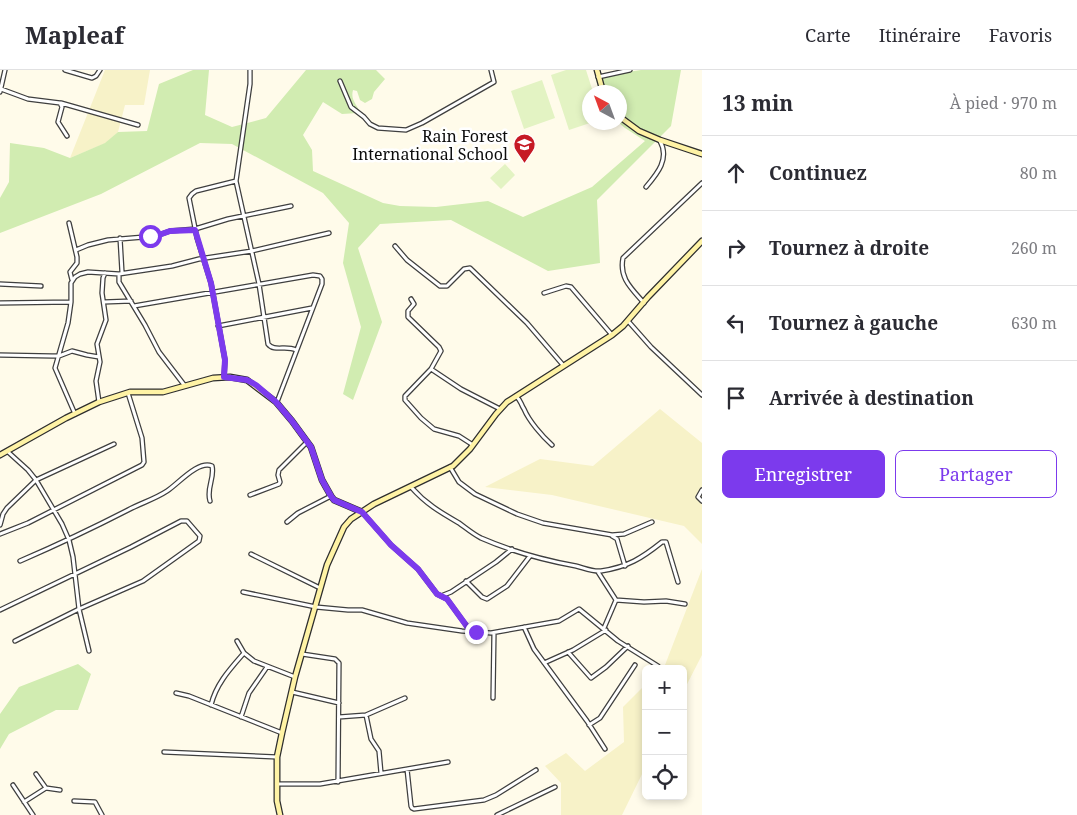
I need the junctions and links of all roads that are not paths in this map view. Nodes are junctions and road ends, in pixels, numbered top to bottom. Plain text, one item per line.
1 (5, 70) edge
2 (65, 70) edge
3 (100, 70) edge
4 (250, 70) edge
5 (490, 70) edge
6 (597, 70) edge
7 (630, 70) edge
8 (598, 77) junction
9 (340, 81) dead end
10 (601, 85) edge
11 (0, 91) edge
12 (60, 103) junction
13 (627, 122) edge
14 (138, 125) dead end
15 (67, 136) dead end
16 (660, 140) junction
17 (702, 154) edge
18 (236, 181) junction
19 (702, 182) edge
20 (646, 188) dead end
21 (291, 206) dead end
22 (244, 216) junction
23 (69, 223) dead end
24 (195, 230) junction
25 (329, 233) dead end
26 (120, 238) junction
27 (700, 243) edge
28 (395, 246) dead end
29 (702, 249) edge
30 (76, 250) junction
31 (252, 251) junction
32 (204, 259) junction
33 (105, 273) junction
34 (121, 273) junction
35 (72, 280) junction
36 (0, 284) edge
37 (259, 284) junction
38 (41, 286) dead end
39 (212, 292) junction
40 (544, 293) dead end
41 (411, 299) dead end
42 (131, 301) junction
43 (71, 302) junction
44 (104, 302) junction
45 (644, 302) junction
46 (0, 303) edge
47 (134, 306) junction
48 (312, 308) junction
49 (263, 317) junction
50 (628, 321) junction
51 (218, 326) junction
52 (612, 336) junction
53 (296, 350) junction
54 (0, 355) edge
55 (59, 356) junction
56 (99, 357) junction
57 (564, 365) junction
58 (431, 369) junction
59 (224, 377) junction
60 (185, 386) junction
61 (128, 393) junction
62 (702, 395) edge
63 (516, 396) junction
64 (99, 402) junction
65 (276, 402) junction
66 (500, 409) junction
67 (75, 414) junction
68 (307, 442) junction
69 (114, 444) dead end
70 (473, 445) junction
71 (552, 445) dead end
72 (7, 451) junction
73 (0, 455) edge
74 (450, 467) junction
75 (36, 480) junction
76 (411, 487) junction
77 (702, 490) edge
78 (250, 495) dead end
79 (331, 496) junction
80 (210, 501) dead end
81 (702, 501) edge
82 (53, 510) junction
83 (362, 512) junction
84 (287, 522) dead end
85 (652, 522) dead end
86 (0, 526) edge
87 (0, 534) edge
88 (612, 535) junction
89 (69, 540) junction
90 (512, 549) junction
91 (251, 554) dead end
92 (530, 556) junction
93 (20, 561) dead end
94 (625, 566) junction
95 (598, 571) junction
96 (75, 574) junction
97 (466, 581) junction
98 (678, 582) dead end
99 (321, 588) junction
100 (243, 592) dead end
101 (440, 596) junction
102 (616, 600) junction
103 (685, 604) dead end
104 (316, 607) junction
105 (79, 609) junction
106 (0, 610) edge
107 (524, 627) junction
108 (605, 629) junction
109 (471, 632) junction
110 (494, 632) junction
111 (15, 641) dead end
112 (237, 641) dead end
113 (628, 646) junction
114 (89, 651) dead end
115 (568, 652) junction
116 (244, 654) junction
117 (302, 654) junction
118 (544, 663) junction
119 (635, 665) dead end
120 (656, 665) edge
121 (267, 667) junction
122 (295, 678) junction
123 (292, 692) junction
124 (176, 693) dead end
125 (405, 698) dead end
126 (493, 698) dead end
127 (339, 703) junction
128 (211, 705) junction
129 (366, 715) junction
130 (241, 717) junction
131 (339, 718) junction
132 (589, 725) junction
133 (282, 733) junction
134 (605, 750) dead end
135 (164, 752) dead end
136 (277, 757) junction
137 (448, 762) dead end
138 (407, 768) junction
139 (536, 770) dead end
140 (381, 773) junction
141 (36, 774) dead end
142 (338, 782) junction
143 (276, 784) junction
144 (13, 785) dead end
145 (555, 787) dead end
146 (46, 788) junction
147 (60, 790) dead end
148 (74, 801) dead end
149 (24, 802) junction
150 (33, 815) edge
151 (102, 815) edge
152 (280, 815) edge
153 (497, 815) edge

1 - 11 street
2 - 3 street
4 - 18 street
5 - 9 street
6 - 8 street
7 - 8 street
8 - 10 street
11 - 12 street
12 - 14 street
12 - 15 street
13 - 16 street
16 - 17 street
16 - 20 street
18 - 22 street
18 - 24 street
19 - 45 street
21 - 22 street
22 - 24 street
22 - 31 street
23 - 30 street
24 - 26 street
24 - 32 street
25 - 31 street
26 - 30 street
26 - 34 street
27 - 29 street
27 - 45 street
28 - 57 street
30 - 35 street
31 - 32 street
31 - 37 street
32 - 34 street
32 - 39 street
33 - 34 street
33 - 35 street
33 - 44 street
34 - 42 street
35 - 43 street
36 - 38 street
37 - 39 street
37 - 48 street
37 - 49 street
39 - 47 street
39 - 51 street
40 - 52 street
41 - 58 street
42 - 44 street
42 - 47 street
43 - 46 street
43 - 55 street
44 - 56 street
45 - 50 street
47 - 60 street
48 - 49 street
48 - 53 street
49 - 51 street
49 - 53 street
50 - 52 street
50 - 62 street
51 - 59 street
52 - 57 street
53 - 65 street
54 - 55 street
55 - 56 street
55 - 67 street
56 - 64 street
57 - 63 street
58 - 66 street
58 - 70 street
59 - 60 street
59 - 65 street
60 - 61 street
61 - 64 street
61 - 82 street
63 - 66 street
63 - 71 street
64 - 67 street
65 - 68 street
66 - 70 street
67 - 72 street
68 - 78 street
68 - 79 street
69 - 75 street
70 - 74 street
72 - 73 street
72 - 75 street
74 - 76 street
74 - 88 street
75 - 82 street
75 - 86 street
76 - 83 street
76 - 90 street
77 - 81 street
79 - 83 street
79 - 84 street
80 - 89 street
82 - 87 street
82 - 89 street
83 - 99 street
83 - 101 street
85 - 88 street
88 - 94 street
89 - 93 street
89 - 96 street
90 - 92 street
90 - 97 street
91 - 99 street
92 - 95 street
92 - 97 street
94 - 95 street
94 - 98 street
95 - 102 street
96 - 105 street
96 - 105 street
96 - 106 street
97 - 101 street
99 - 104 street
100 - 104 street
101 - 109 street
102 - 103 street
102 - 108 street
104 - 109 street
104 - 117 street
105 - 111 street
105 - 114 street
107 - 108 street
107 - 110 street
107 - 118 street
108 - 113 street
108 - 115 street
109 - 110 street
110 - 126 street
112 - 116 street
113 - 115 street
113 - 120 street
115 - 118 street
116 - 121 street
116 - 128 street
117 - 122 street
117 - 127 street
118 - 132 street
119 - 132 street
121 - 122 street
121 - 130 street
122 - 123 street
123 - 127 street
123 - 133 street
124 - 128 street
125 - 129 street
127 - 131 street
128 - 130 street
129 - 131 street
129 - 140 street
130 - 133 street
131 - 142 street
132 - 134 street
133 - 136 street
135 - 136 street
136 - 143 street
137 - 138 street
138 - 139 street
138 - 140 street
140 - 142 street
141 - 146 street
142 - 143 street
143 - 152 street
144 - 149 street
145 - 153 street
146 - 147 street
146 - 149 street
148 - 151 street
149 - 150 street

